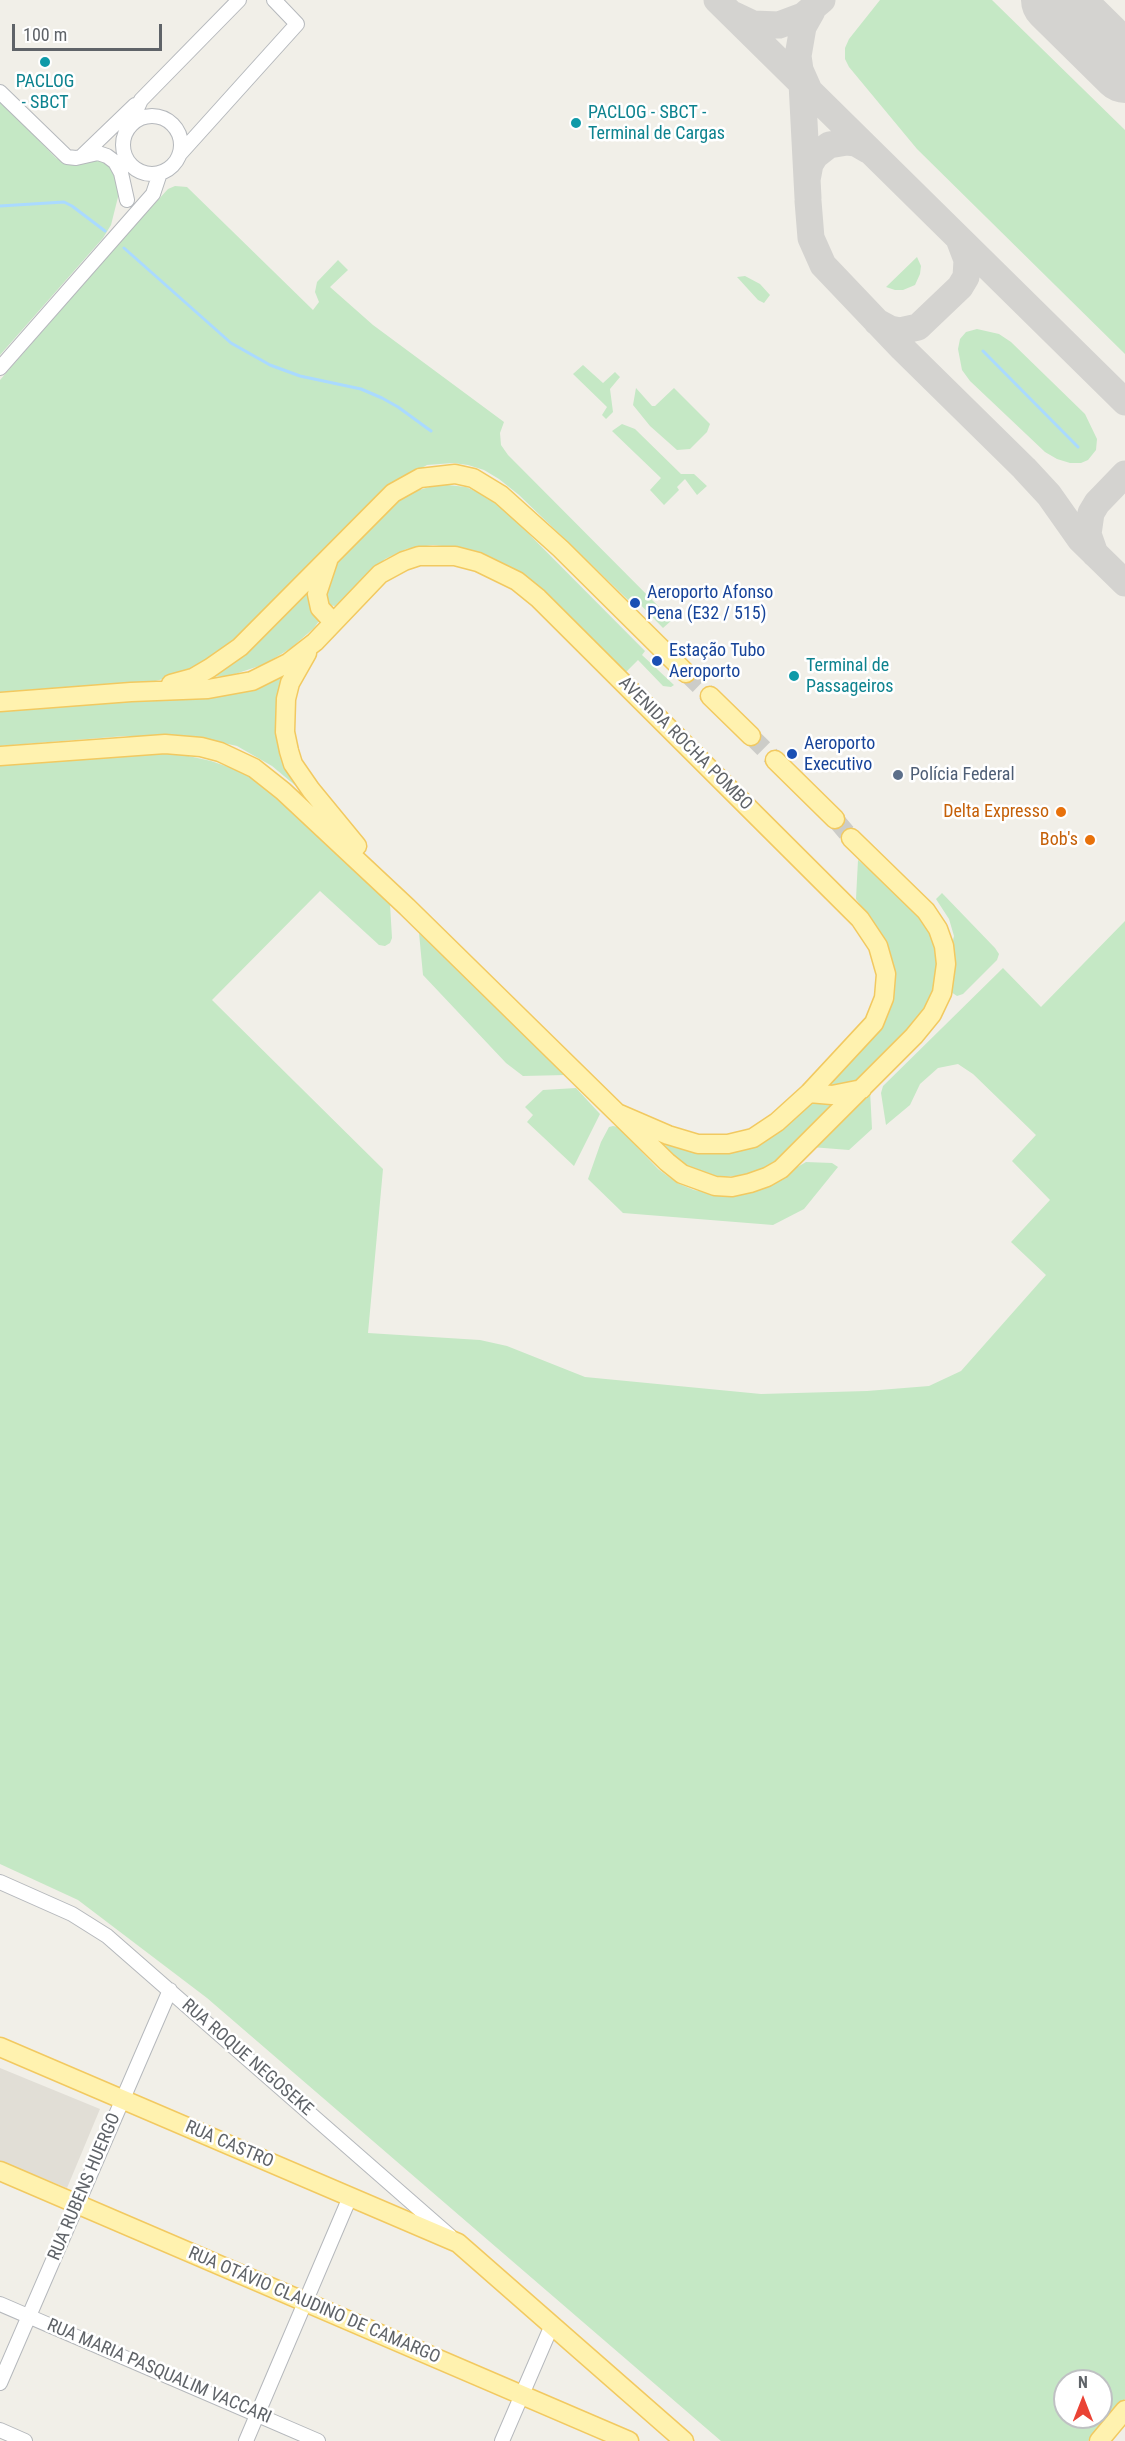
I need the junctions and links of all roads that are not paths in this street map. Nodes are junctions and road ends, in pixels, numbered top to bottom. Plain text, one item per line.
1 (239, 0) edge
2 (274, 0) edge
3 (0, 92) edge
4 (141, 100) junction
5 (126, 133) junction
6 (179, 155) junction
7 (82, 156) junction
8 (127, 158) junction
9 (160, 173) junction
10 (127, 200) junction
11 (117, 233) junction
12 (0, 368) edge
13 (331, 554) junction
14 (333, 622) junction
15 (315, 642) junction
16 (686, 673) tunnel mouth
17 (131, 692) junction
18 (710, 696) tunnel mouth
19 (0, 702) edge
20 (751, 736) tunnel mouth
21 (0, 756) edge
22 (775, 760) tunnel mouth
23 (835, 819) tunnel mouth
24 (851, 838) tunnel mouth
25 (407, 907) junction
26 (862, 1089) junction
27 (808, 1093) junction
28 (617, 1113) junction
29 (0, 1882) edge
30 (170, 1990) junction
31 (0, 2047) edge
32 (122, 2099) junction
33 (0, 2171) edge
34 (401, 2193) junction
35 (351, 2197) junction
36 (77, 2204) junction
37 (395, 2216) junction
38 (458, 2243) junction
39 (305, 2302) junction
40 (0, 2304) edge
41 (29, 2316) junction
42 (552, 2325) junction
43 (0, 2383) edge
44 (522, 2395) junction
45 (1125, 2410) edge
46 (257, 2415) junction
47 (0, 2430) edge
48 (25, 2441) edge
49 (246, 2441) edge
50 (318, 2441) edge
51 (502, 2441) edge
52 (629, 2441) edge
53 (684, 2441) edge
54 (1099, 2441) edge

1 - 4 street
2 - 6 street
3 - 7 street
4 - 5 street
4 - 7 street
5 - 6 street
5 - 8 street
6 - 9 street
7 - 10 street
8 - 9 street
8 - 10 street
9 - 11 street
10 - 11 street
11 - 12 street
13 - 14 main road
13 - 16 main road, AVENIDA ROCHA POMBO
13 - 17 main road, AVENIDA ROCHA POMBO
14 - 15 main road, AVENIDA ROCHA POMBO
14 - 27 main road, AVENIDA ROCHA POMBO
15 - 17 main road, AVENIDA ROCHA POMBO
15 - 25 main road
17 - 19 main road, AVENIDA ROCHA POMBO
18 - 20 main road
21 - 25 main road, AVENIDA ROCHA POMBO
22 - 23 main road
24 - 26 main road, AVENIDA ROCHA POMBO
25 - 28 main road, AVENIDA ROCHA POMBO
26 - 27 main road
26 - 28 main road, AVENIDA ROCHA POMBO
27 - 28 main road, AVENIDA ROCHA POMBO
29 - 30 street, RUA ROQUE NEGOSEKE
30 - 32 street, RUA RUBENS HUERGO
30 - 34 street, RUA ROQUE NEGOSEKE
31 - 32 main road, RUA CASTRO
32 - 35 main road, RUA CASTRO
32 - 36 street, RUA RUBENS HUERGO
33 - 36 main road, RUA OTÁVIO CLAUDINO DE CAMARGO
34 - 37 street
34 - 38 street, RUA ROQUE NEGOSEKE
35 - 37 main road, RUA CASTRO
35 - 39 street
36 - 39 main road, RUA OTÁVIO CLAUDINO DE CAMARGO
36 - 41 street, RUA RUBENS HUERGO
37 - 38 main road, RUA CASTRO
38 - 42 main road, RUA ROQUE NEGOSEKE
39 - 44 main road, RUA OTÁVIO CLAUDINO DE CAMARGO
39 - 46 street
40 - 41 street, RUA MARIA PASQUALIM VACCARI
41 - 43 street, RUA RUBENS HUERGO
41 - 46 street, RUA MARIA PASQUALIM VACCARI
42 - 44 street
42 - 53 main road, RUA ROQUE NEGOSEKE
44 - 51 street
44 - 52 main road, RUA OTÁVIO CLAUDINO DE CAMARGO
45 - 54 main road
46 - 49 street
46 - 50 street, RUA MARIA PASQUALIM VACCARI
47 - 48 street

